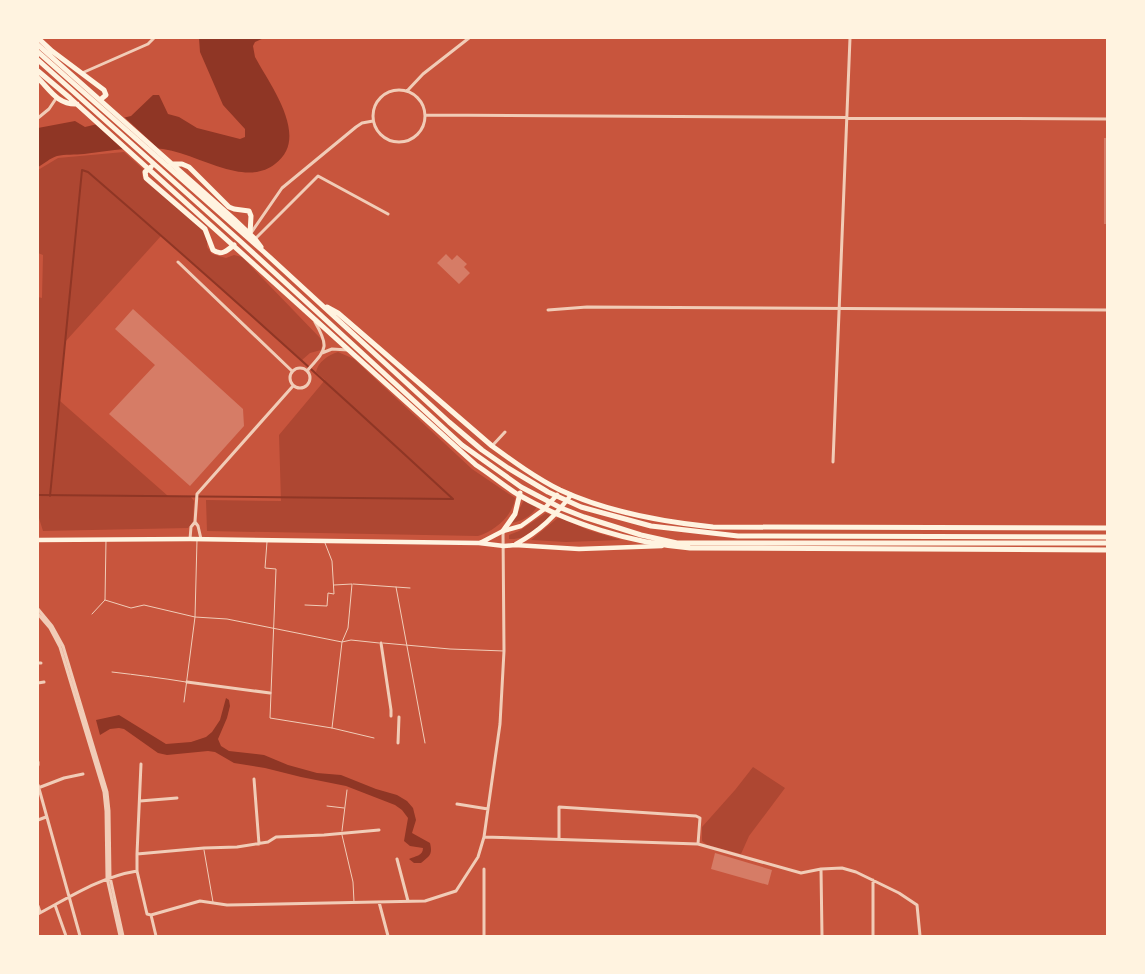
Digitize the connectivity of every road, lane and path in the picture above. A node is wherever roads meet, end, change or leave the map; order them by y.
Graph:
1 (38, 38) edge
2 (154, 38) edge
3 (469, 38) edge
4 (850, 38) edge
5 (38, 44) edge
6 (38, 52) edge
7 (38, 60) edge
8 (38, 70) edge
9 (82, 74) junction
10 (38, 78) edge
11 (79, 88) junction
12 (406, 91) junction
13 (57, 98) junction
14 (425, 115) junction
15 (847, 117) junction
16 (38, 118) edge
17 (1108, 119) edge
18 (373, 121) junction
19 (388, 214) dead end
20 (251, 239) junction
21 (234, 245) junction
22 (178, 262) dead end
23 (320, 304) junction
24 (839, 308) junction
25 (548, 310) dead end
26 (1108, 310) edge
27 (314, 319) junction
28 (349, 350) junction
29 (322, 354) junction
30 (292, 371) junction
31 (307, 371) junction
32 (293, 386) junction
33 (504, 432) dead end
34 (492, 446) junction
35 (833, 462) dead end
36 (521, 487) junction
37 (561, 490) junction
38 (520, 495) junction
39 (571, 495) junction
40 (557, 496) junction
41 (567, 501) junction
42 (550, 503) junction
43 (546, 508) junction
44 (561, 508) junction
45 (557, 514) junction
46 (195, 522) junction
47 (1108, 528) edge
48 (503, 531) junction
49 (1108, 537) edge
50 (190, 539) junction
51 (200, 539) junction
52 (38, 540) edge
53 (106, 540) junction
54 (324, 540) junction
55 (267, 541) junction
56 (479, 543) junction
57 (677, 543) junction
58 (1108, 544) edge
59 (515, 545) junction
60 (504, 546) junction
61 (666, 546) junction
62 (1108, 550) edge
63 (352, 584) junction
64 (334, 585) junction
65 (396, 587) junction
66 (410, 588) dead end
67 (105, 600) junction
68 (306, 605) dead end
69 (38, 609) edge
70 (38, 614) edge
71 (92, 614) dead end
72 (195, 616) junction
73 (273, 628) junction
74 (342, 642) junction
75 (381, 643) junction
76 (406, 646) junction
77 (504, 651) junction
78 (112, 672) dead end
79 (44, 682) dead end
80 (187, 682) junction
81 (38, 683) edge
82 (270, 693) junction
83 (184, 702) dead end
84 (391, 716) dead end
85 (399, 717) dead end
86 (332, 728) junction
87 (374, 738) dead end
88 (398, 743) dead end
89 (425, 743) dead end
90 (142, 764) dead end
91 (83, 774) dead end
92 (254, 779) dead end
93 (38, 786) edge
94 (347, 790) dead end
95 (177, 798) dead end
96 (140, 801) junction
97 (457, 804) dead end
98 (327, 806) dead end
99 (345, 808) junction
100 (488, 809) junction
101 (46, 817) junction
102 (38, 820) edge
103 (378, 830) dead end
104 (342, 834) junction
105 (484, 837) junction
106 (559, 839) junction
107 (259, 844) junction
108 (698, 844) junction
109 (204, 848) junction
110 (137, 854) junction
111 (397, 859) dead end
112 (821, 869) junction
113 (484, 870) dead end
114 (137, 871) junction
115 (108, 877) junction
116 (873, 880) junction
117 (68, 897) junction
118 (408, 901) junction
119 (354, 902) junction
120 (379, 902) junction
121 (213, 903) junction
122 (55, 905) junction
123 (38, 906) edge
124 (39, 913) edge
125 (151, 915) junction
126 (66, 936) edge
127 (80, 936) edge
128 (122, 936) edge
129 (156, 936) edge
130 (388, 936) edge
131 (484, 936) edge
132 (822, 936) edge
133 (873, 936) edge
134 (920, 936) edge

1 - 9 highway
2 - 9 street
3 - 12 street
4 - 15 street
5 - 11 highway
6 - 11 highway
7 - 11 highway
8 - 21 highway
9 - 13 highway
10 - 13 highway
11 - 20 highway
11 - 36 highway
12 - 14 street
12 - 18 street
13 - 16 street
14 - 15 street
14 - 18 street
15 - 17 street
15 - 24 street
18 - 20 street
19 - 20 street
20 - 21 highway
20 - 23 highway
21 - 27 highway
22 - 30 street
23 - 34 highway
23 - 40 highway
24 - 25 street
24 - 26 street
24 - 35 street
27 - 28 highway
27 - 29 street
28 - 29 street
28 - 38 highway
29 - 31 street
30 - 31 street
30 - 32 street
31 - 32 street
32 - 46 street
33 - 34 street
34 - 37 highway
36 - 38 highway
36 - 42 highway
37 - 39 highway
37 - 40 main road
38 - 43 highway
38 - 48 highway
39 - 41 main road
39 - 47 highway
40 - 41 highway
40 - 42 main road
41 - 44 main road
41 - 49 highway
42 - 43 main road
42 - 44 highway
43 - 45 highway
43 - 48 main road
44 - 45 main road
44 - 57 highway
45 - 59 main road
45 - 61 highway
46 - 50 street
46 - 51 street
48 - 56 main road
48 - 60 street
50 - 51 main road
50 - 53 main road
51 - 55 main road
51 - 72 lane
52 - 53 main road
53 - 67 lane
54 - 55 main road
54 - 56 main road
54 - 64 lane
55 - 73 lane
56 - 60 main road
57 - 58 highway
57 - 61 highway
59 - 60 main road
59 - 61 main road
60 - 77 street
61 - 62 highway
63 - 64 lane
63 - 65 lane
63 - 74 lane
64 - 68 lane
65 - 66 lane
65 - 76 lane
67 - 71 lane
67 - 72 lane
69 - 115 street
70 - 115 street
72 - 73 lane
72 - 80 lane
73 - 74 lane
73 - 82 lane
74 - 75 lane
74 - 86 lane
75 - 76 lane
75 - 84 street
76 - 77 lane
76 - 89 lane
77 - 100 street
78 - 80 lane
79 - 81 street
80 - 82 street
80 - 83 lane
82 - 86 lane
85 - 88 street
86 - 87 lane
90 - 96 street
91 - 93 street
92 - 107 street
93 - 101 street
94 - 99 lane
95 - 96 street
96 - 110 street
97 - 100 street
98 - 99 lane
99 - 104 lane
100 - 105 street
101 - 102 street
101 - 117 street
103 - 104 street
104 - 107 street
104 - 119 lane
105 - 106 street
105 - 118 street
106 - 108 street
106 - 108 street
107 - 109 street
108 - 112 street
109 - 110 street
109 - 121 lane
110 - 114 street
111 - 118 street
112 - 116 street
112 - 132 street
113 - 131 street
114 - 115 street
114 - 125 street
115 - 117 street
115 - 128 street
116 - 133 street
116 - 134 street
117 - 122 street
117 - 127 street
118 - 120 street
119 - 120 street
119 - 121 street
120 - 130 street
121 - 125 street
122 - 124 street
122 - 126 street
123 - 124 street
125 - 129 street

